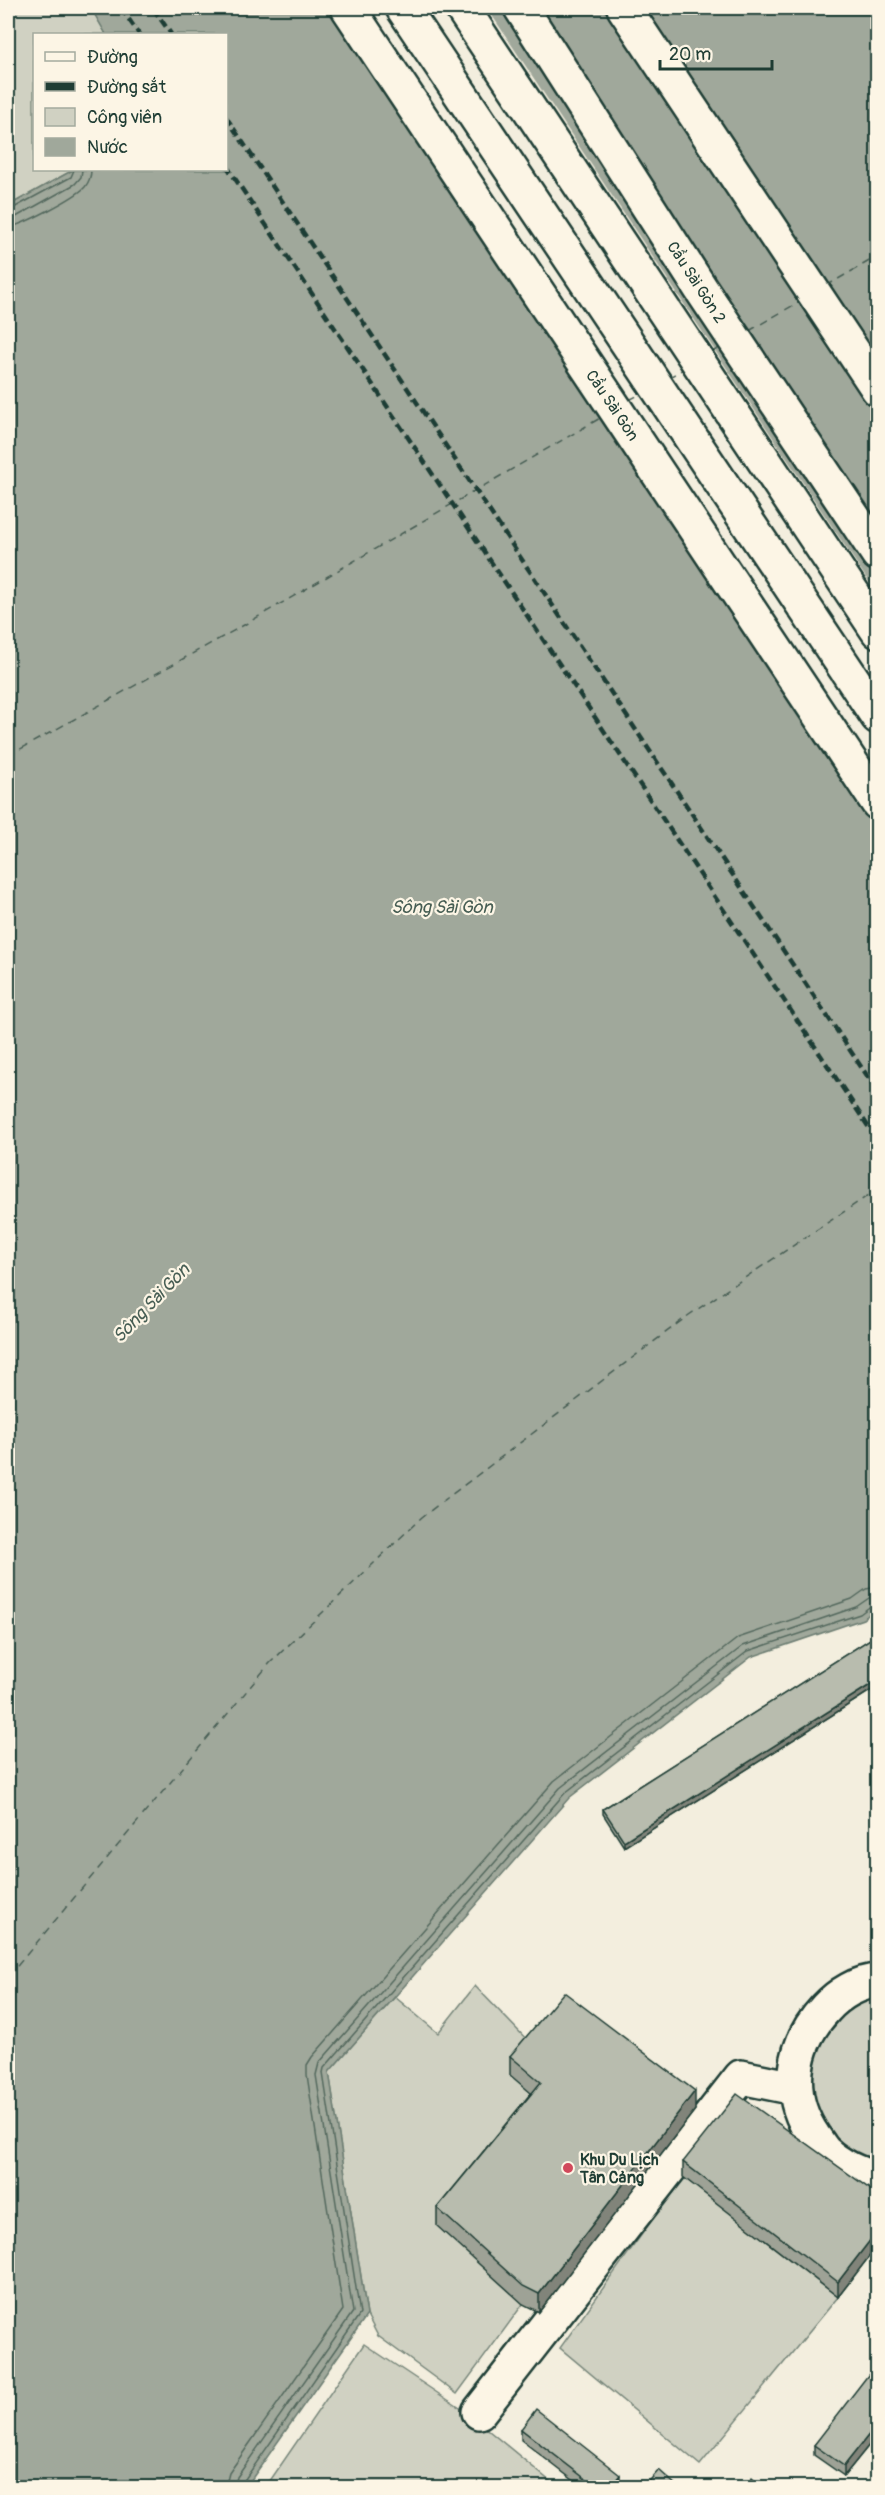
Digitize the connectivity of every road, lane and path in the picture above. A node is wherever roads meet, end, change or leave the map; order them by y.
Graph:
1 (348, 8) edge
2 (403, 8) edge
3 (462, 8) edge
4 (521, 8) edge
5 (624, 8) edge
6 (878, 389) edge
7 (878, 554) edge
8 (878, 631) edge
9 (878, 717) edge
10 (878, 803) edge
11 (878, 1981) edge
12 (795, 2088) junction
13 (878, 2180) edge
14 (479, 2412) dead end

1 - 10 main road, Cầu Sài Gòn
2 - 9 main road
3 - 8 main road
4 - 7 main road, Cầu Sài Gòn 2
5 - 6 main road
11 - 12 main road
12 - 13 main road
12 - 14 main road

